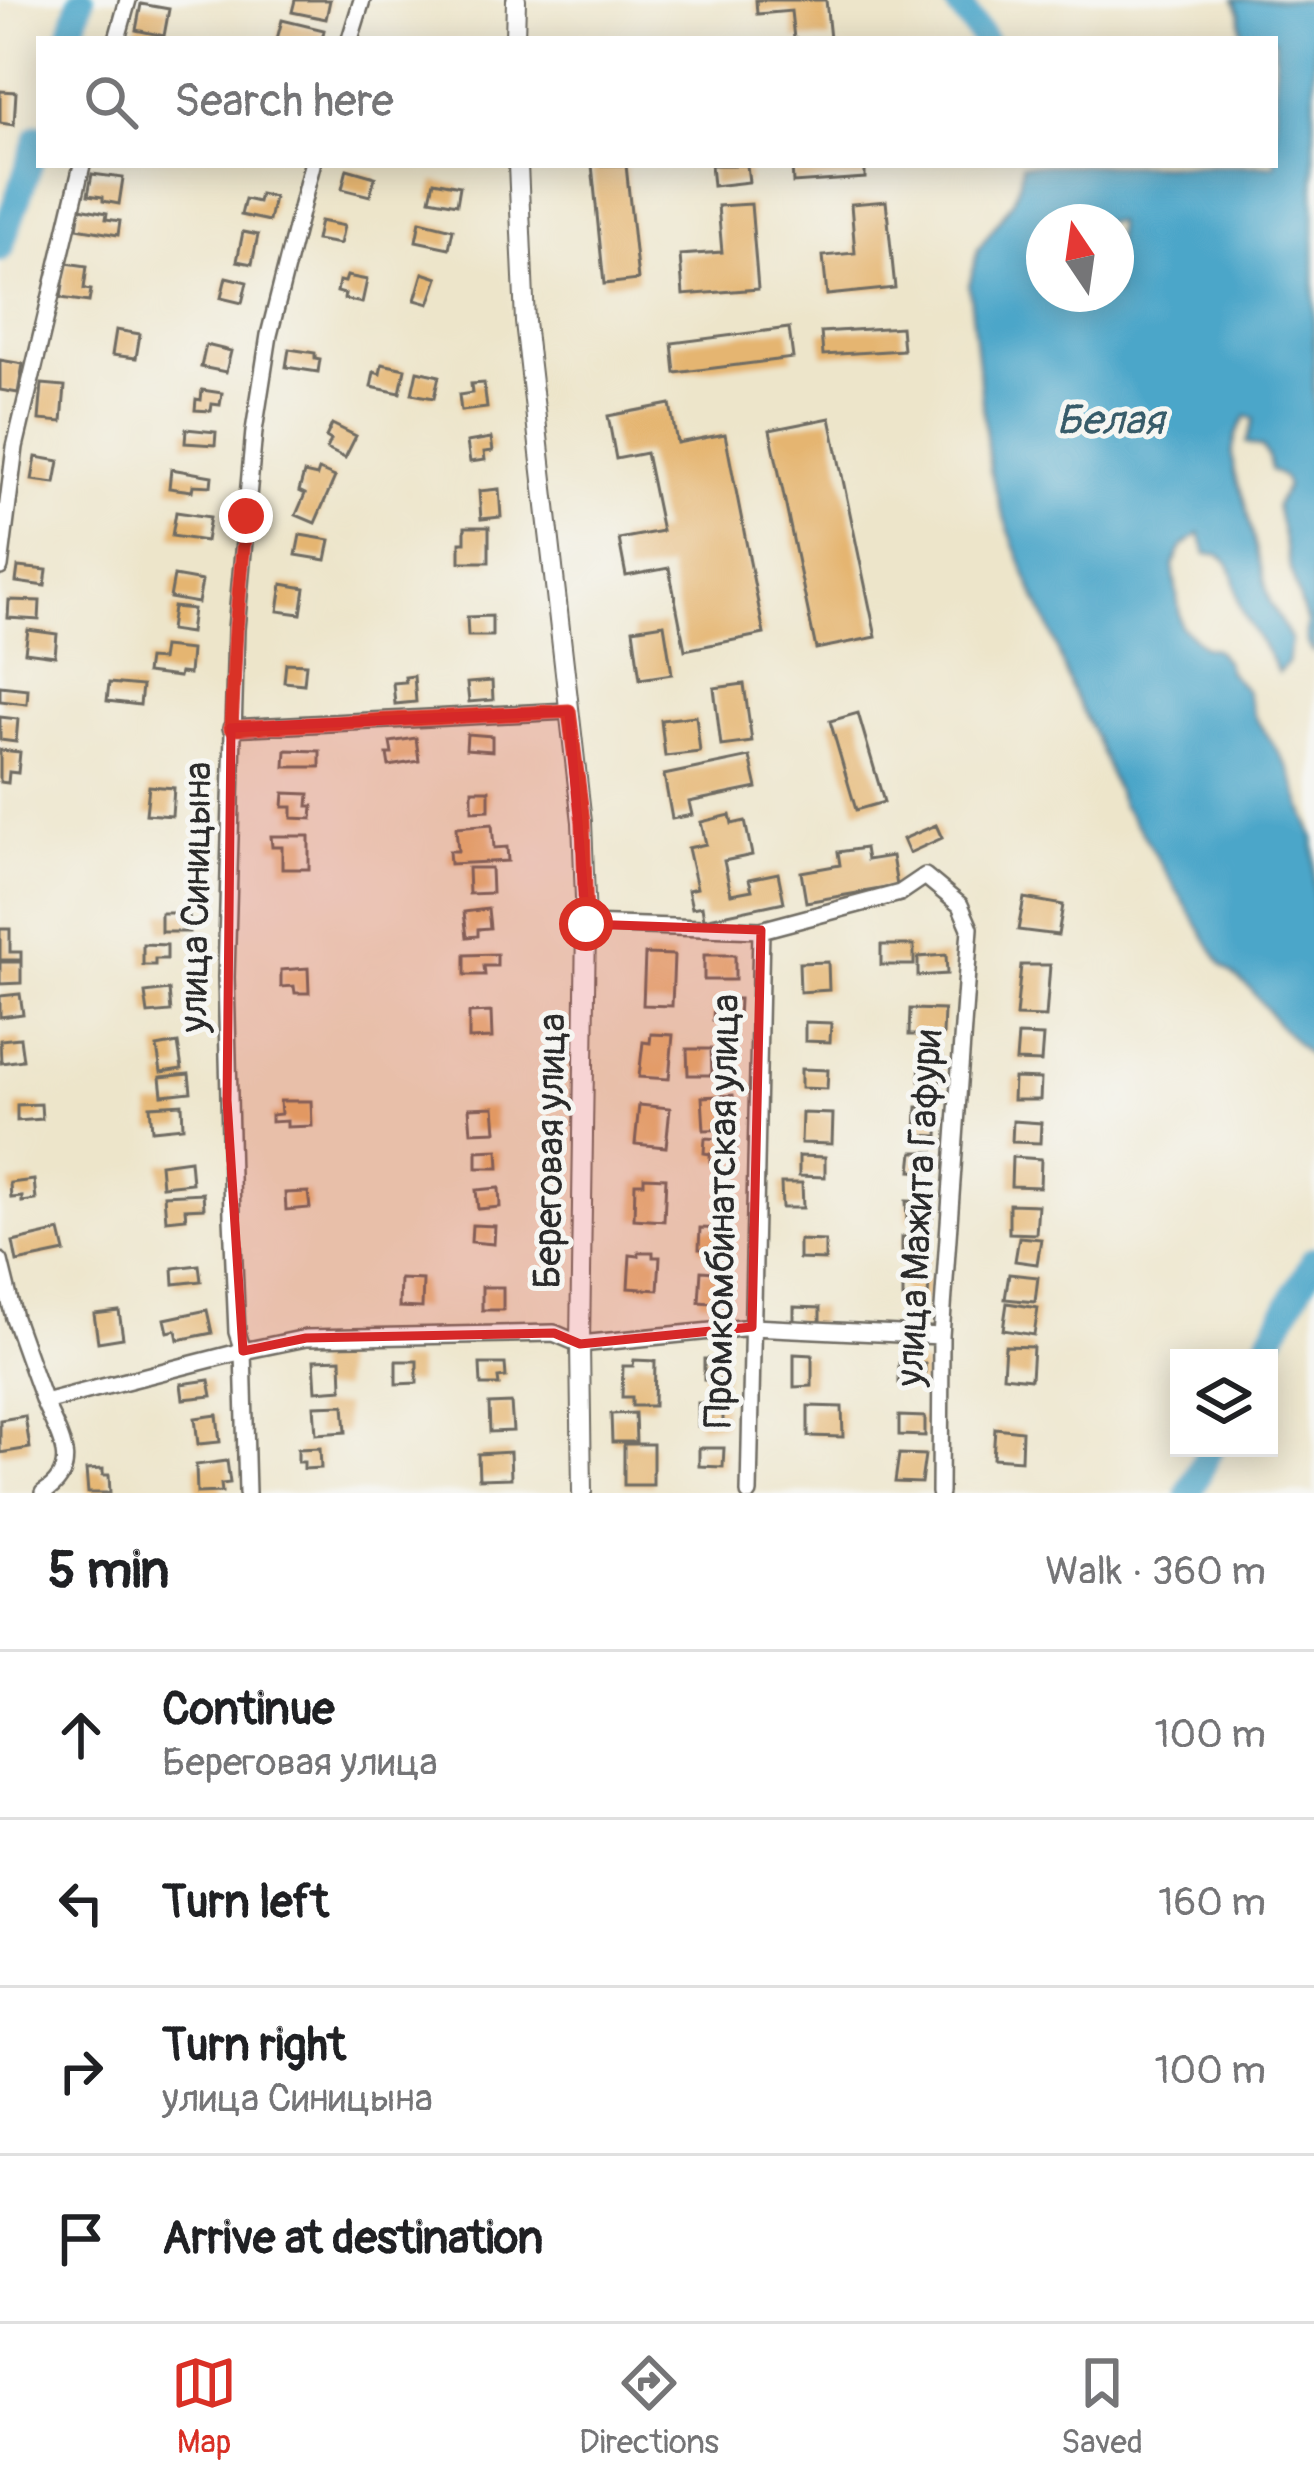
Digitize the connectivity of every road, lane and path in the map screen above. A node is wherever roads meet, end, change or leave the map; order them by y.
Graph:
1 (128, 0) edge
2 (362, 0) edge
3 (516, 0) edge
4 (118, 36) edge
5 (351, 36) edge
6 (515, 36) edge
7 (81, 168) edge
8 (312, 168) edge
9 (518, 168) edge
10 (0, 568) edge
11 (569, 711) junction
12 (231, 728) junction
13 (586, 924) junction
14 (760, 929) junction
15 (0, 1262) edge
16 (752, 1328) junction
17 (941, 1336) junction
18 (580, 1344) junction
19 (243, 1351) junction
20 (44, 1402) junction
21 (43, 1493) edge
22 (247, 1493) edge
23 (582, 1493) edge
24 (749, 1493) edge
25 (940, 1493) edge

1 - 4 street
2 - 5 street
3 - 6 main road
7 - 10 street
8 - 12 street, улица Синицына
9 - 11 main road, Береговая улица
11 - 12 street
11 - 13 main road, Береговая улица
12 - 19 street, улица Синицына
13 - 14 street
13 - 18 main road, Береговая улица
14 - 16 street, Промкомбинатская улица
14 - 17 street, улица Мажита Гафури
15 - 20 street
16 - 17 street
16 - 18 street
16 - 24 street, Промкомбинатская улица
17 - 25 street, улица Мажита Гафури
18 - 19 street
18 - 23 main road, Береговая улица
19 - 20 street
19 - 22 street, улица Синицына
20 - 21 street

